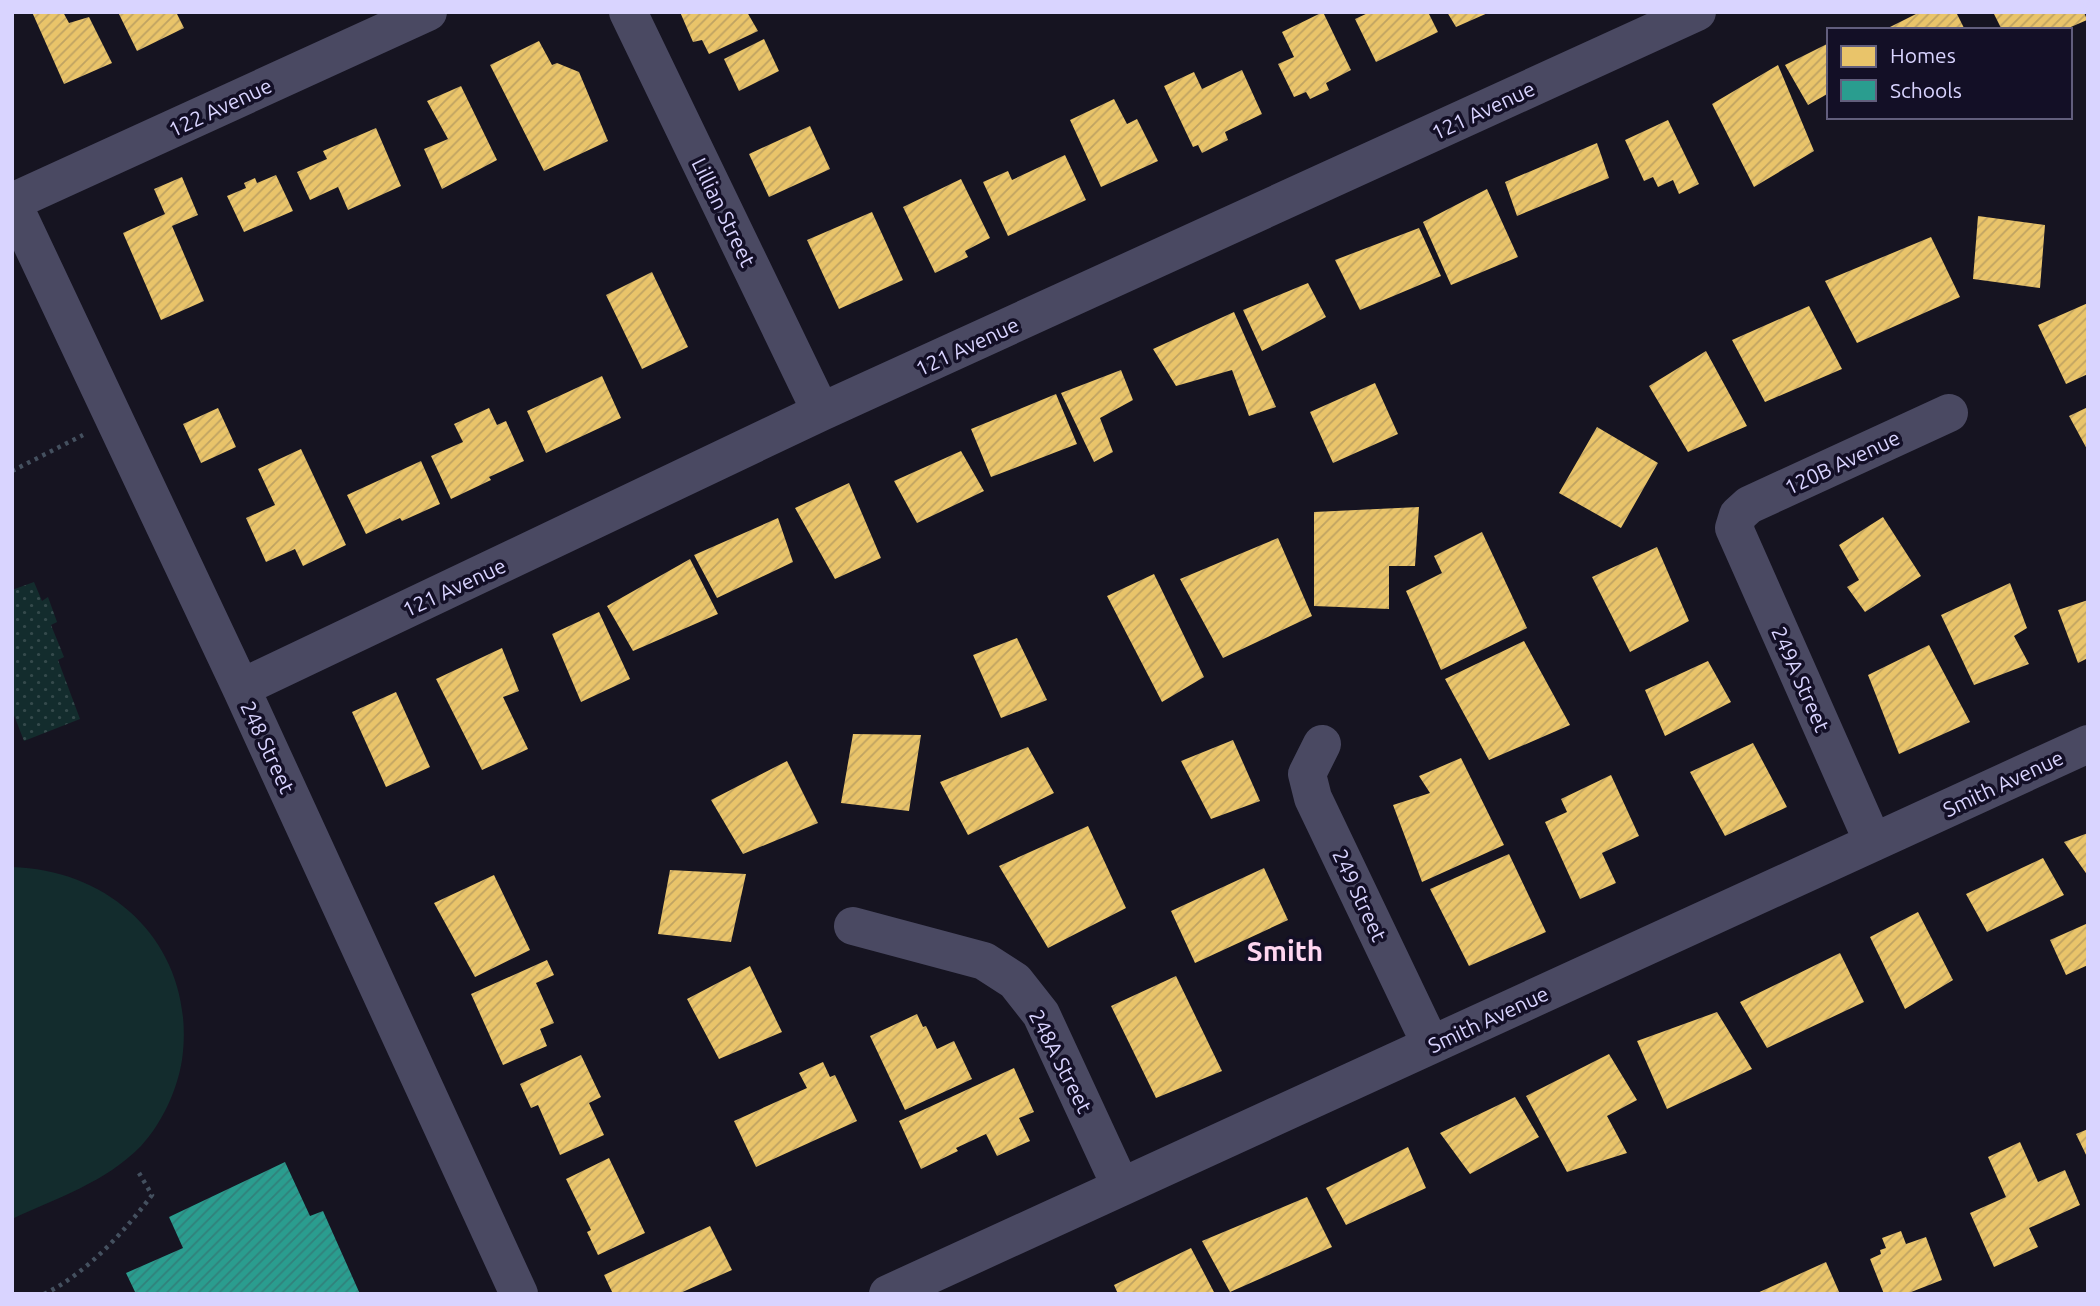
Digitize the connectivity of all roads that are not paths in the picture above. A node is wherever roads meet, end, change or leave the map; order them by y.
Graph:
1 (428, 12) edge
2 (628, 12) edge
3 (1697, 12) edge
4 (12, 202) edge
5 (821, 412) junction
6 (1949, 413) dead end
7 (1738, 515) joint
8 (241, 688) junction
9 (1322, 744) dead end
10 (2088, 744) edge
11 (1873, 842) junction
12 (853, 926) dead end
13 (1431, 1045) junction
14 (1121, 1187) junction
15 (519, 1294) edge
16 (888, 1294) edge

1 - 4 street, 122 Avenue
2 - 5 street, Lillian Street
3 - 5 street, 121 Avenue
4 - 8 street, 248 Street
5 - 8 street, 121 Avenue
6 - 7 street, 120B Avenue
7 - 11 street, 249A Street
8 - 15 street, 248 Street
9 - 13 street, 249 Street
10 - 11 street, Smith Avenue
11 - 13 street, Smith Avenue
12 - 14 street, 248A Street
13 - 14 street, Smith Avenue
14 - 16 street, Smith Avenue

